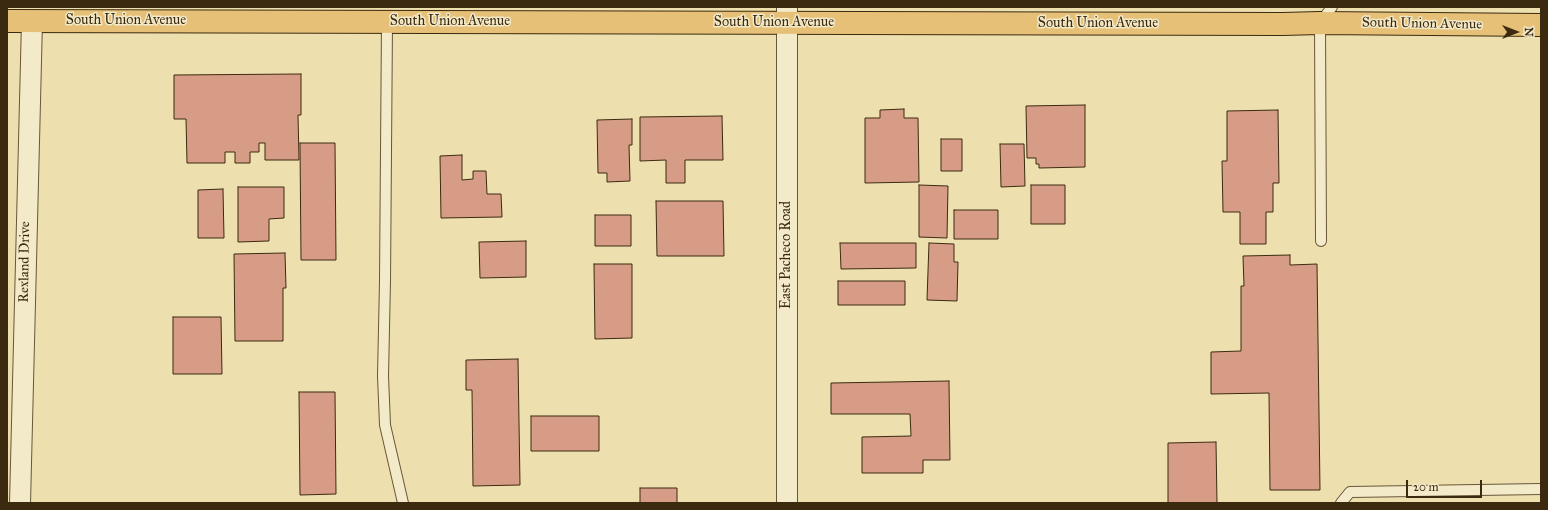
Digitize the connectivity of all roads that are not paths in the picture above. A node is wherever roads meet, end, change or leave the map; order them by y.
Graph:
1 (36, 14) edge
2 (787, 15) edge
3 (1326, 15) edge
4 (7, 21) edge
5 (387, 22) junction
6 (1541, 25) edge
7 (1321, 241) dead end
8 (1541, 489) edge
9 (15, 494) edge
10 (403, 503) edge
11 (787, 503) edge
12 (1341, 503) edge

1 - 4 main road, South Union Avenue
1 - 5 main road, South Union Avenue
1 - 9 street, Rexland Drive
2 - 3 main road, South Union Avenue
2 - 5 main road, South Union Avenue
2 - 11 street, East Pacheco Road
3 - 6 main road, South Union Avenue
3 - 7 lane
5 - 10 lane
8 - 12 lane

